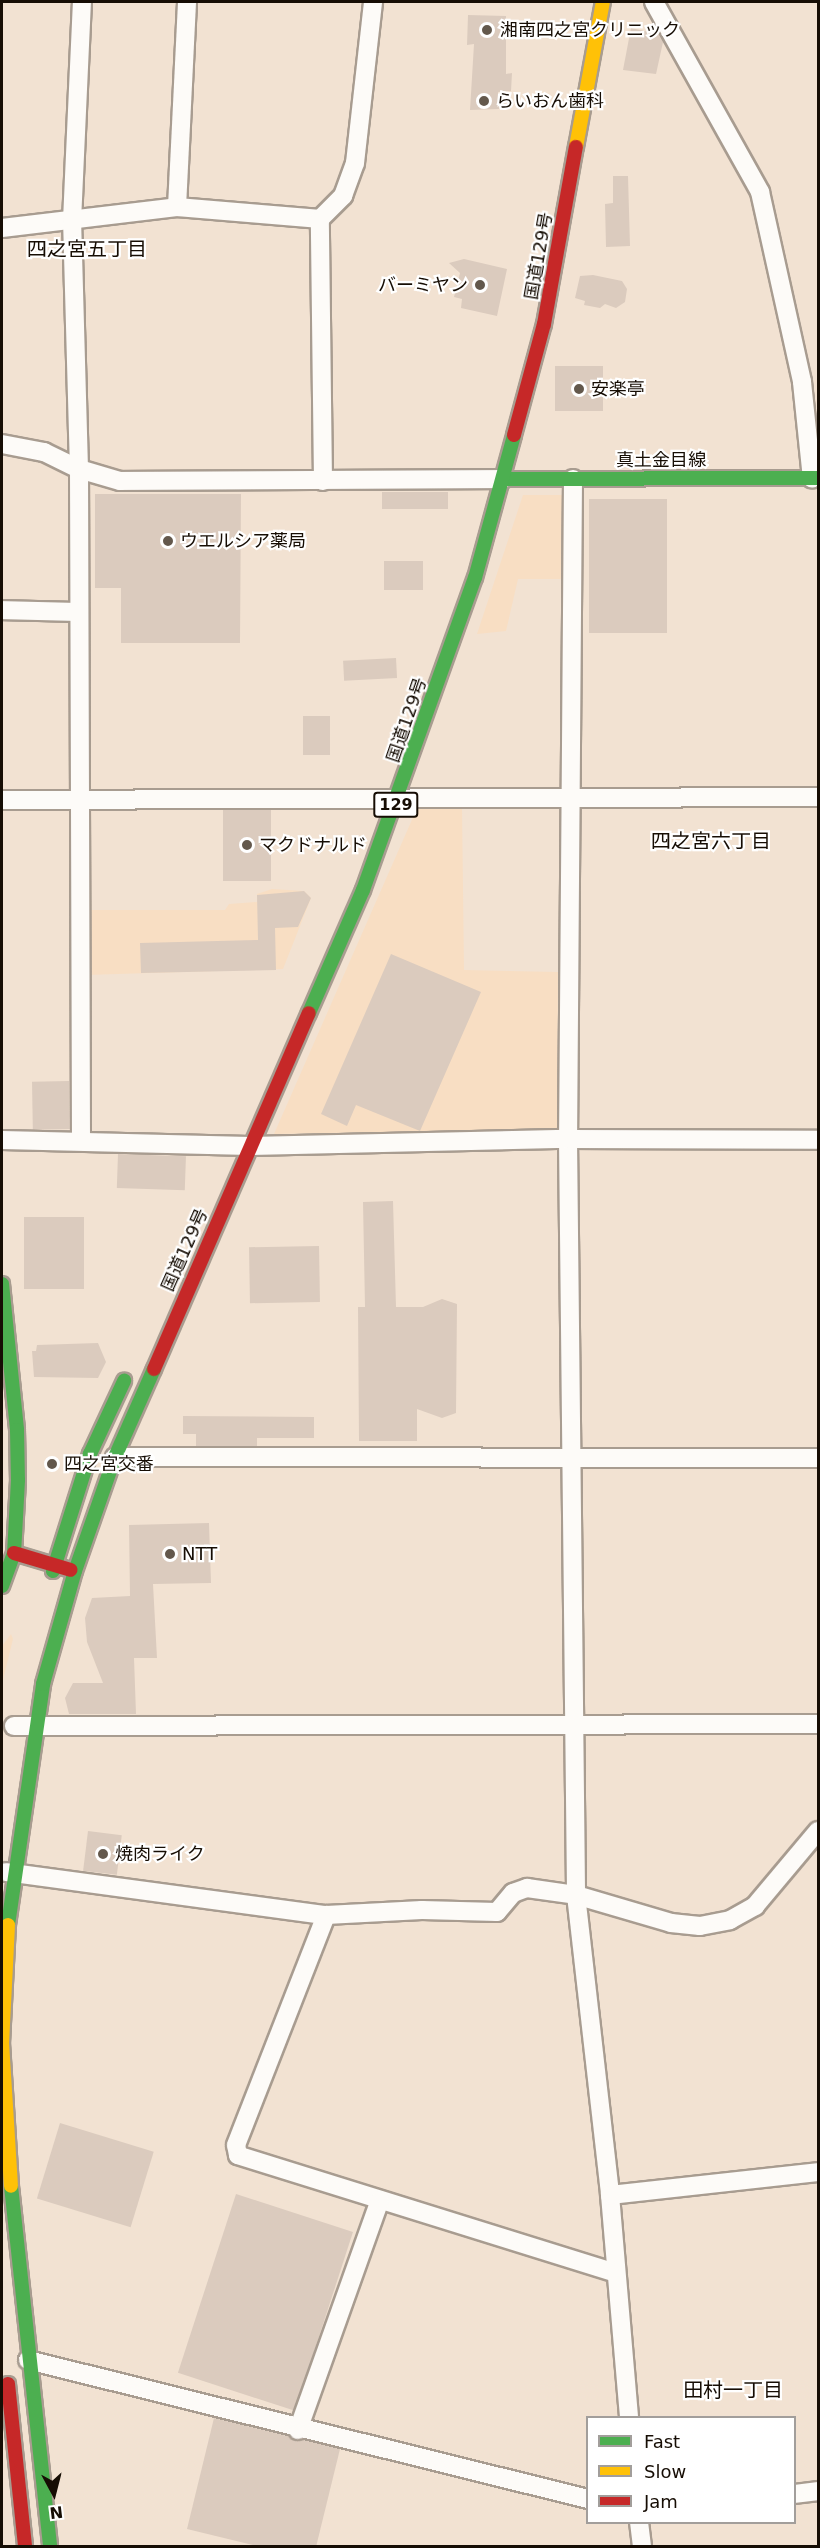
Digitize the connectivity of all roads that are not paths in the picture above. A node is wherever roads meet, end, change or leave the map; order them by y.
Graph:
1 (82, 2) edge
2 (187, 2) edge
3 (373, 2) edge
4 (603, 2) edge
5 (654, 2) edge
6 (177, 207) junction
7 (320, 219) junction
8 (72, 221) junction
9 (2, 228) edge
10 (2, 444) edge
11 (79, 469) junction
12 (483, 472) junction
13 (573, 478) junction
14 (815, 478) edge
15 (503, 480) junction
16 (323, 481) junction
17 (475, 499) dead end
18 (2, 610) edge
19 (79, 612) junction
20 (379, 793) junction
21 (569, 796) junction
22 (399, 797) junction
23 (819, 797) edge
24 (79, 799) junction
25 (2, 800) edge
26 (369, 819) dead end
27 (568, 1139) junction
28 (2, 1140) edge
29 (819, 1140) edge
30 (81, 1142) junction
31 (250, 1146) junction
32 (2, 1284) edge
33 (130, 1368) dead end
34 (115, 1457) junction
35 (819, 1458) edge
36 (572, 1459) junction
37 (14, 1553) junction
38 (55, 1565) junction
39 (75, 1571) junction
40 (50, 1584) dead end
41 (2, 1586) edge
42 (819, 1724) edge
43 (15, 1725) dead end
44 (36, 1725) junction
45 (573, 1725) junction
46 (819, 1831) edge
47 (7, 1872) edge
48 (576, 1895) junction
49 (326, 1915) junction
50 (819, 2172) edge
51 (610, 2195) junction
52 (380, 2200) junction
53 (616, 2273) junction
54 (28, 2360) junction
55 (5, 2380) edge
56 (629, 2416) edge
57 (7, 2426) edge
58 (298, 2430) junction
59 (819, 2491) edge
60 (796, 2494) edge
61 (586, 2499) edge
62 (639, 2524) edge
63 (25, 2547) edge
64 (50, 2547) edge
65 (642, 2547) edge

1 - 8 street
2 - 6 street
3 - 7 street
4 - 15 main road, 国道129号 / 129
5 - 14 street
6 - 7 street
6 - 8 street
7 - 16 street
8 - 9 street
8 - 11 street
10 - 11 street
11 - 16 street
11 - 19 street
12 - 15 street
12 - 16 street
12 - 17 main road
13 - 14 main road, 真土金目線
13 - 15 main road, 真土金目線
13 - 21 street
15 - 22 main road, 国道129号 / 129
18 - 19 street
19 - 24 street
20 - 22 street
20 - 24 street
20 - 26 main road, 129
21 - 22 street
21 - 23 street
21 - 27 street
22 - 31 main road, 国道129号 / 129
24 - 25 street
24 - 30 street
27 - 29 street
27 - 31 street
27 - 36 street
28 - 30 street
30 - 31 street
31 - 34 main road, 国道129号 / 129
32 - 37 main road
33 - 38 main road
34 - 36 street
34 - 39 main road, 国道129号 / 129
35 - 36 street
36 - 45 street
37 - 38 main road
37 - 41 main road
38 - 39 main road
38 - 40 main road
39 - 44 main road, 国道129号 / 129
42 - 45 street
43 - 44 street
44 - 45 street
44 - 47 main road, 国道129号 / 129
45 - 48 street
46 - 48 street
47 - 49 street
47 - 54 main road, 国道129号 / 129
48 - 49 street
48 - 51 street
49 - 52 street
50 - 51 street
51 - 53 street
52 - 53 street
52 - 58 street
53 - 56 street
54 - 58 street
54 - 64 main road, 国道129号 / 129
55 - 57 main road
57 - 63 main road
58 - 61 street
59 - 60 street
62 - 65 street

